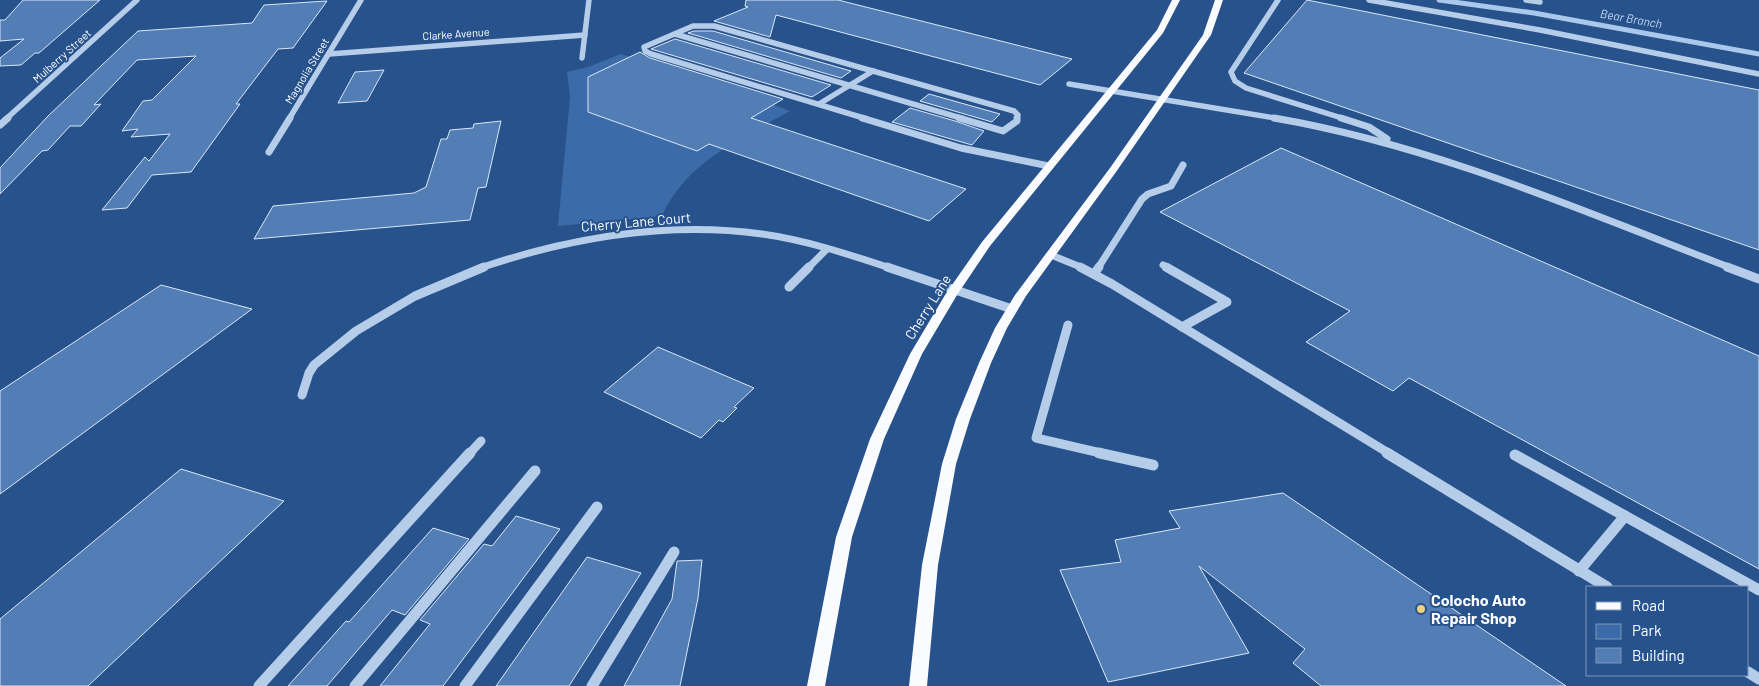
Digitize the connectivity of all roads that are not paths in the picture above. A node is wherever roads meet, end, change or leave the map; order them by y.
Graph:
1 (136, 0) edge
2 (361, 0) edge
3 (589, 0) edge
4 (1176, 0) edge
5 (1220, 0) edge
6 (1278, 0) edge
7 (1369, 0) edge
8 (1526, 0) edge
9 (1539, 0) edge
10 (675, 34) junction
11 (585, 35) junction
12 (329, 54) junction
13 (582, 58) dead end
14 (873, 71) junction
15 (1759, 74) edge
16 (1069, 84) dead end
17 (850, 86) junction
18 (1110, 92) junction
19 (1161, 100) junction
20 (819, 104) junction
21 (0, 125) edge
22 (1393, 144) junction
23 (269, 152) dead end
24 (1183, 165) dead end
25 (1049, 166) junction
26 (827, 249) junction
27 (1051, 256) junction
28 (1163, 265) dead end
29 (1094, 274) junction
30 (1759, 280) edge
31 (789, 288) dead end
32 (955, 291) junction
33 (1012, 309) junction
34 (1068, 325) dead end
35 (1182, 327) junction
36 (302, 395) dead end
37 (481, 441) dead end
38 (1515, 454) dead end
39 (1153, 465) dead end
40 (535, 471) dead end
41 (596, 506) dead end
42 (1625, 516) junction
43 (674, 552) dead end
44 (1579, 571) junction
45 (1605, 586) edge
46 (1759, 590) edge
47 (259, 686) edge
48 (356, 686) edge
49 (465, 686) edge
50 (592, 686) edge
51 (816, 686) edge
52 (918, 686) edge

1 - 21 street, Mulberry Street
2 - 12 street, Magnolia Street
3 - 11 street
4 - 18 main road, Cherry Lane
5 - 19 main road
6 - 22 street
7 - 15 street
8 - 9 street
10 - 14 street
10 - 17 street
10 - 20 street
11 - 12 street, Clarke Avenue
11 - 13 street
12 - 23 street, Magnolia Street
14 - 17 street
14 - 17 street
16 - 18 street
17 - 20 street
18 - 19 street
18 - 25 main road, Cherry Lane
19 - 22 street
19 - 27 main road
20 - 25 street
22 - 30 street
24 - 29 street
25 - 32 main road, Cherry Lane
26 - 31 street
26 - 32 street, Cherry Lane Court
26 - 36 street, Cherry Lane Court
27 - 29 street
27 - 33 main road
28 - 35 street
29 - 35 street
32 - 33 street, Cherry Lane Court
32 - 51 main road, Cherry Lane
33 - 52 main road
34 - 39 street
35 - 44 street
37 - 47 street
38 - 42 street
40 - 48 street
41 - 49 street
42 - 44 street
42 - 46 street
43 - 50 street
44 - 45 street

